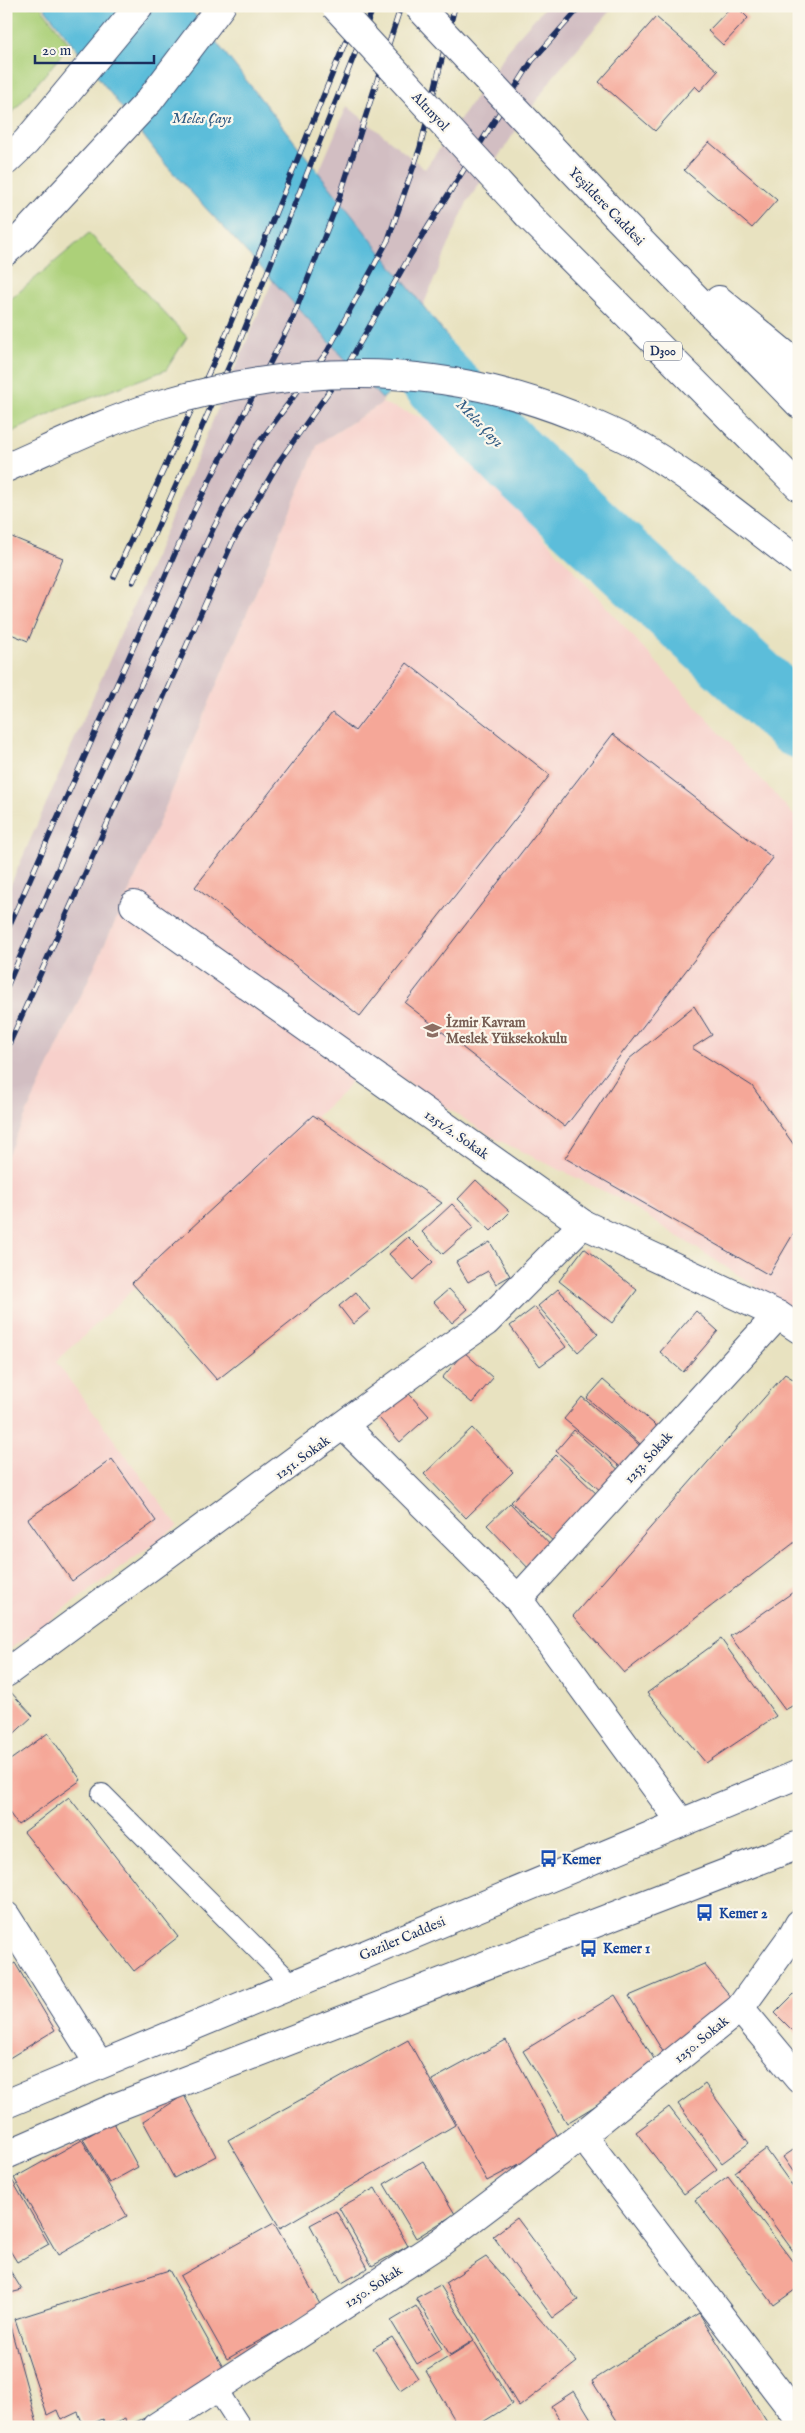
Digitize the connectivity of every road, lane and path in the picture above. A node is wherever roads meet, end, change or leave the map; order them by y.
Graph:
1 (139, 6) edge
2 (335, 6) edge
3 (418, 6) edge
4 (216, 13) edge
5 (6, 161) edge
6 (617, 217) junction
7 (6, 251) edge
8 (799, 366) edge
9 (799, 404) edge
10 (6, 468) edge
11 (799, 487) edge
12 (799, 562) edge
13 (134, 906) dead end
14 (583, 1224) junction
15 (788, 1322) edge
16 (344, 1426) junction
17 (518, 1599) junction
18 (6, 1673) edge
19 (799, 1774) edge
20 (102, 1794) dead end
21 (681, 1822) junction
22 (799, 1845) edge
23 (6, 1916) edge
24 (799, 1924) edge
25 (292, 1984) junction
26 (740, 2008) junction
27 (99, 2064) junction
28 (799, 2079) edge
29 (6, 2104) edge
30 (582, 2135) junction
31 (6, 2155) edge
32 (216, 2388) junction
33 (799, 2419) edge
34 (156, 2427) edge
35 (241, 2427) edge

1 - 5 main road
2 - 11 main road, Altınyol / D300, bridge
3 - 6 main road, Yeşildere Caddesi, bridge
4 - 7 main road
6 - 8 main road
6 - 9 main road, Yeşildere Caddesi
10 - 12 main road, bridge
13 - 14 main road, 1251/2. Sokak
14 - 15 main road, 1251/2. Sokak
14 - 16 main road, 1251. Sokak
15 - 17 main road, 1253. Sokak
16 - 17 main road
16 - 18 main road, 1251. Sokak
17 - 21 main road
19 - 21 main road, Gaziler Caddesi
20 - 25 lane
21 - 25 main road, Gaziler Caddesi
22 - 31 main road
23 - 27 main road
24 - 26 main road, 1250. Sokak
25 - 27 main road, Gaziler Caddesi
26 - 28 main road
26 - 30 main road, 1250. Sokak
27 - 29 main road, Gaziler Caddesi
30 - 32 main road, 1250. Sokak
30 - 33 main road
32 - 34 main road, 1250. Sokak
32 - 35 lane

